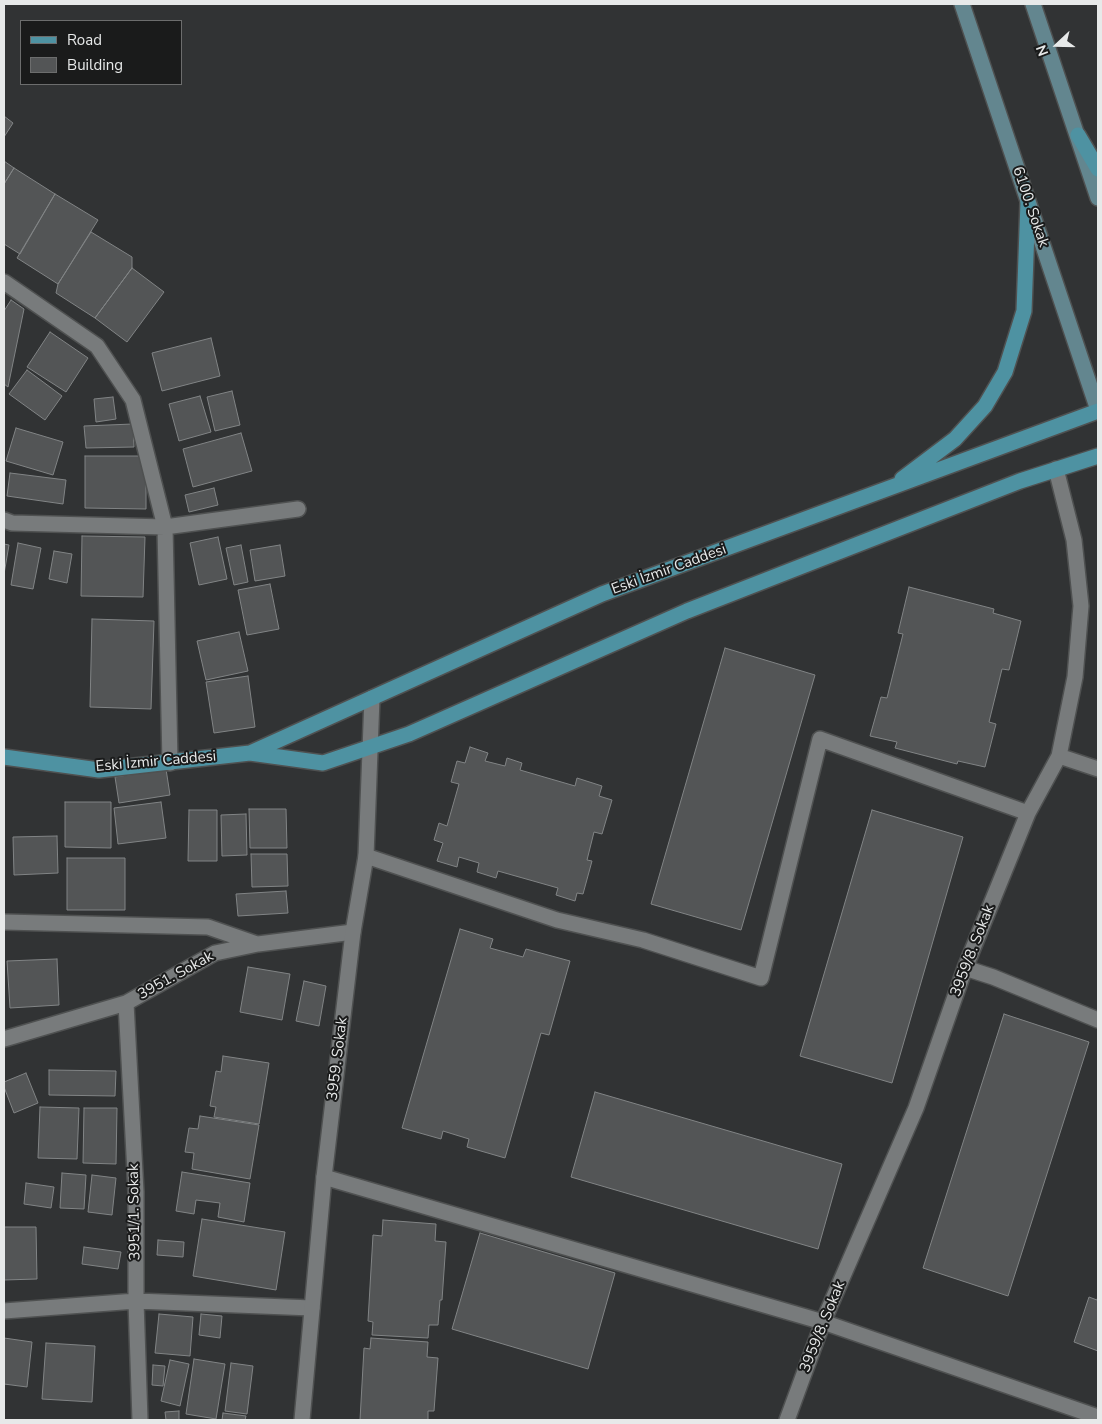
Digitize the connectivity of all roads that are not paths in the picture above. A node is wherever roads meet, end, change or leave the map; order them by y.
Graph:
1 (962, 4) edge
2 (1033, 4) edge
3 (1078, 135) junction
4 (1098, 169) edge
5 (1098, 198) edge
6 (1028, 202) junction
7 (4, 282) edge
8 (1098, 410) edge
9 (1098, 456) edge
10 (1056, 470) junction
11 (887, 490) junction
12 (298, 509) dead end
13 (4, 520) edge
14 (165, 527) junction
15 (372, 698) junction
16 (370, 748) junction
17 (250, 753) junction
18 (1059, 756) junction
19 (4, 757) edge
20 (170, 763) junction
21 (1098, 769) edge
22 (1028, 814) junction
23 (366, 856) junction
24 (4, 922) edge
25 (353, 932) junction
26 (258, 944) junction
27 (966, 968) junction
28 (126, 1003) junction
29 (1098, 1020) edge
30 (4, 1039) edge
31 (324, 1177) junction
32 (136, 1301) junction
33 (312, 1308) junction
34 (4, 1311) edge
35 (823, 1322) junction
36 (1098, 1417) edge
37 (140, 1420) edge
38 (302, 1420) edge
39 (787, 1420) edge

1 - 6 main road, 6100. Sokak
2 - 3 main road
3 - 4 main road
3 - 5 main road
6 - 8 main road, 6100. Sokak
6 - 11 main road
7 - 14 street
8 - 11 main road, Eski İzmir Caddesi
9 - 10 main road, Eski İzmir Caddesi
10 - 16 main road, Eski İzmir Caddesi
10 - 18 street, 3959/8. Sokak
11 - 15 main road, Eski İzmir Caddesi
12 - 14 street
13 - 14 street
14 - 20 street
15 - 16 street, 3959. Sokak
15 - 17 main road, Eski İzmir Caddesi
16 - 17 main road, Eski İzmir Caddesi
16 - 23 street, 3959. Sokak
17 - 20 main road, Eski İzmir Caddesi
18 - 21 street
18 - 22 street, 3959/8. Sokak
19 - 20 main road, Eski İzmir Caddesi
22 - 23 street
22 - 27 street, 3959/8. Sokak
23 - 25 street, 3959. Sokak
24 - 26 street
25 - 26 street, 3951. Sokak
25 - 31 street, 3959. Sokak
26 - 28 street, 3951. Sokak
27 - 29 street
27 - 35 street, 3959/8. Sokak
28 - 30 street, 3951. Sokak
28 - 32 street, 3951/1. Sokak
31 - 33 street, 3959. Sokak
31 - 35 street
32 - 33 street
32 - 34 street
32 - 37 street, 3951/1. Sokak
33 - 38 street, 3959. Sokak
35 - 36 street
35 - 39 street, 3959/8. Sokak

